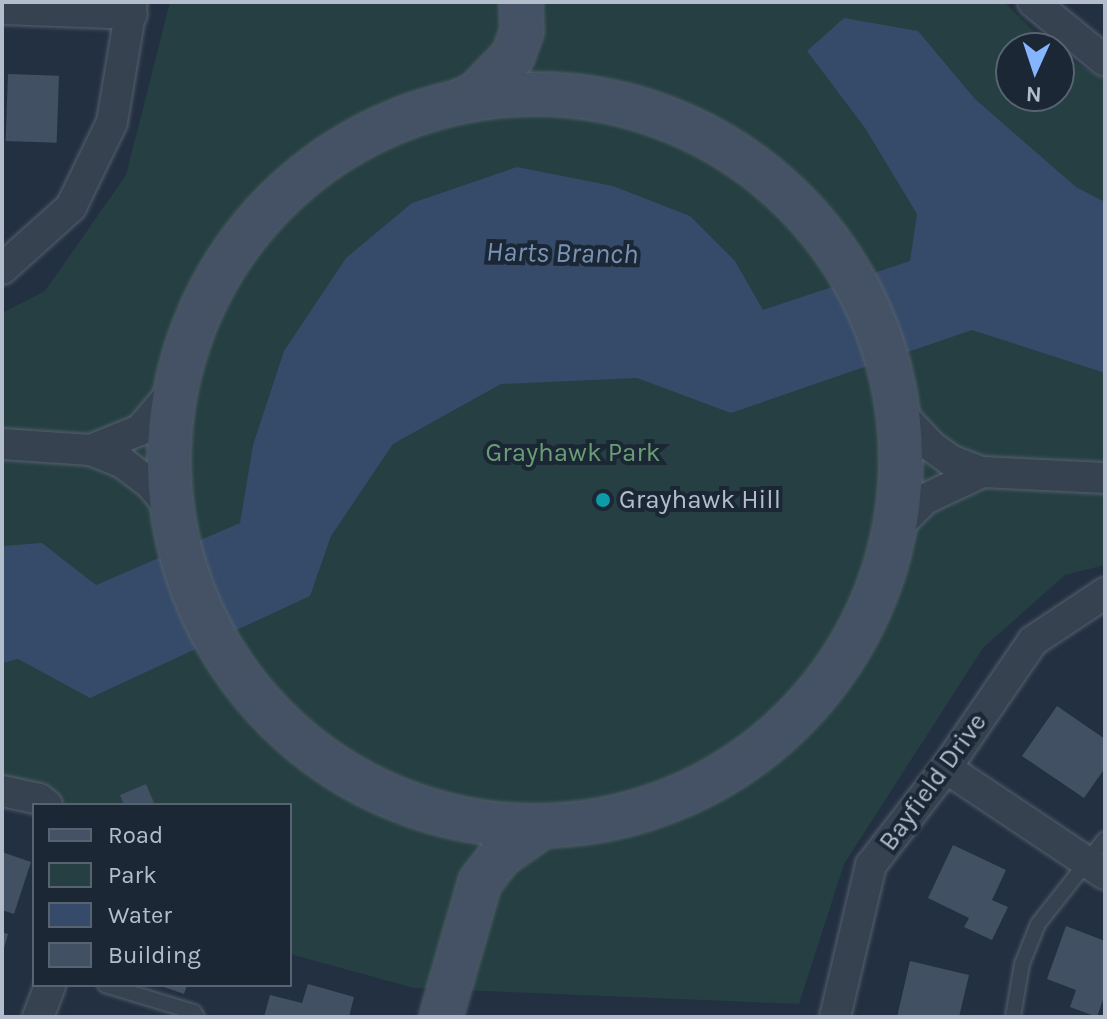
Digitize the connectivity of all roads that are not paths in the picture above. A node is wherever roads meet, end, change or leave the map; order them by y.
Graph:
1 (1033, 2) edge
2 (132, 8) edge
3 (2, 9) edge
4 (522, 10) edge
5 (1105, 61) edge
6 (591, 98) junction
7 (452, 104) junction
8 (2, 269) edge
9 (174, 390) junction
10 (900, 408) junction
11 (2, 444) edge
12 (91, 450) junction
13 (982, 472) junction
14 (1105, 478) edge
15 (173, 520) junction
16 (898, 526) junction
17 (1105, 593) edge
18 (946, 768) junction
19 (2, 791) edge
20 (44, 803) edge
21 (428, 810) junction
22 (543, 826) junction
23 (1099, 859) edge
24 (470, 912) junction
25 (49, 987) edge
26 (112, 987) edge
27 (38, 1017) edge
28 (197, 1017) edge
29 (441, 1017) edge
30 (835, 1017) edge
31 (1013, 1017) edge

1 - 5 street
2 - 3 street
2 - 8 street
4 - 6 street
4 - 7 street
6 - 7 street
6 - 10 street
7 - 9 street
9 - 12 street
9 - 15 street
10 - 13 street
10 - 16 street
11 - 12 street
12 - 15 street
13 - 14 street
13 - 16 street
15 - 21 street
16 - 22 street
17 - 18 street, Bayfield Drive
18 - 23 street
18 - 30 street, Bayfield Drive
19 - 20 street
21 - 22 street
21 - 24 street
22 - 24 street
23 - 31 lane
24 - 29 street
25 - 27 street
26 - 28 lane

